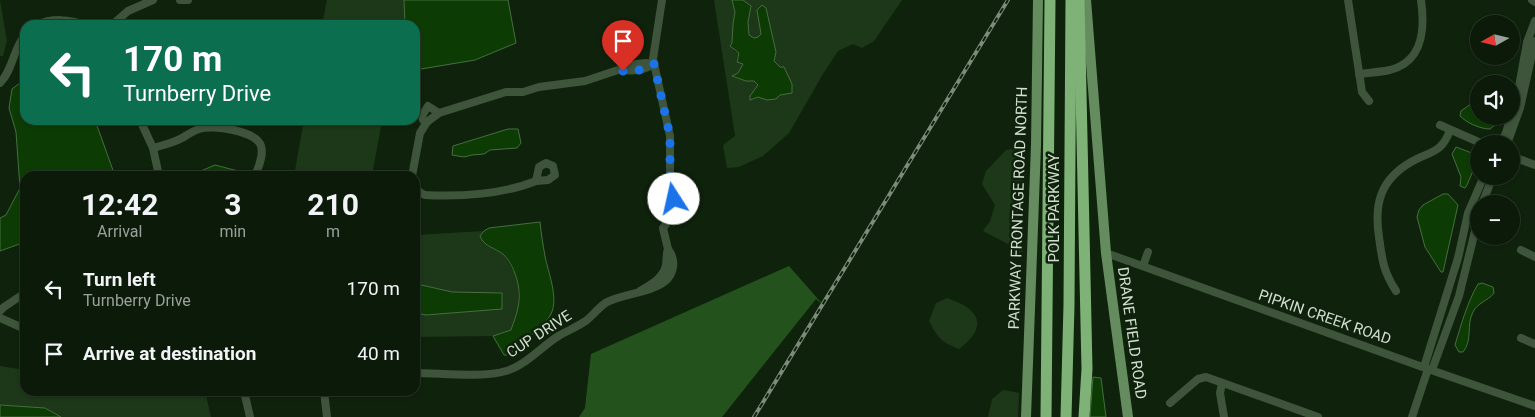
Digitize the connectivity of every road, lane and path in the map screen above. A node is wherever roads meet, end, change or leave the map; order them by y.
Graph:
1 (153, 0) edge
2 (180, 0) edge
3 (188, 0) edge
4 (662, 0) edge
5 (1038, 0) edge
6 (1050, 0) edge
7 (1071, 0) edge
8 (1080, 0) edge
9 (1086, 0) edge
10 (1348, 0) edge
11 (1421, 0) edge
12 (51, 20) edge
13 (64, 20) edge
14 (117, 20) edge
15 (1535, 21) edge
16 (20, 41) edge
17 (1535, 41) edge
18 (654, 64) junction
19 (1359, 74) junction
20 (1520, 81) edge
21 (0, 83) edge
22 (1369, 101) dead end
23 (142, 125) edge
24 (1440, 125) dead end
25 (1450, 130) junction
26 (1510, 135) edge
27 (1470, 138) edge
28 (153, 148) junction
29 (1520, 159) edge
30 (1535, 165) edge
31 (158, 171) edge
32 (256, 171) edge
33 (413, 171) edge
34 (536, 181) dead end
35 (1480, 185) edge
36 (420, 191) edge
37 (1472, 245) edge
38 (1521, 250) dead end
39 (1148, 252) dead end
40 (1106, 253) junction
41 (1535, 257) edge
42 (1143, 266) junction
43 (1396, 291) dead end
44 (20, 296) edge
45 (0, 311) edge
46 (0, 318) edge
47 (20, 327) edge
48 (1521, 338) dead end
49 (1535, 344) edge
50 (1428, 369) junction
51 (420, 373) edge
52 (1222, 383) junction
53 (245, 396) edge
54 (325, 396) edge
55 (1170, 403) dead end
56 (1535, 406) edge
57 (250, 417) edge
58 (327, 417) edge
59 (1026, 417) edge
60 (1046, 417) edge
61 (1066, 417) edge
62 (1084, 417) edge
63 (1128, 417) edge
64 (1224, 417) edge
65 (1318, 417) edge
66 (1412, 417) edge

1 - 14 street
2 - 3 street
4 - 18 street
5 - 59 main road, PARKWAY FRONTAGE ROAD NORTH
6 - 60 highway, POLK PARKWAY
7 - 61 highway, POLK PARKWAY
8 - 62 highway
9 - 40 main road, DRANE FIELD ROAD
10 - 19 street
11 - 19 street
12 - 13 street
15 - 20 street
16 - 21 street
17 - 26 street
18 - 33 street
18 - 51 street, CUP DRIVE
19 - 22 street
23 - 28 street
24 - 25 street
25 - 27 street
25 - 43 street
28 - 31 street
28 - 32 street
29 - 30 street
34 - 36 street
35 - 50 street
37 - 50 street
38 - 41 street
39 - 42 street
40 - 42 street, PIPKIN CREEK ROAD
40 - 63 main road, DRANE FIELD ROAD
42 - 50 street, PIPKIN CREEK ROAD
44 - 45 street
46 - 47 street
48 - 49 street
50 - 56 street, PIPKIN CREEK ROAD
50 - 66 street
52 - 55 street
52 - 64 street
52 - 65 street
53 - 57 street
54 - 58 street

